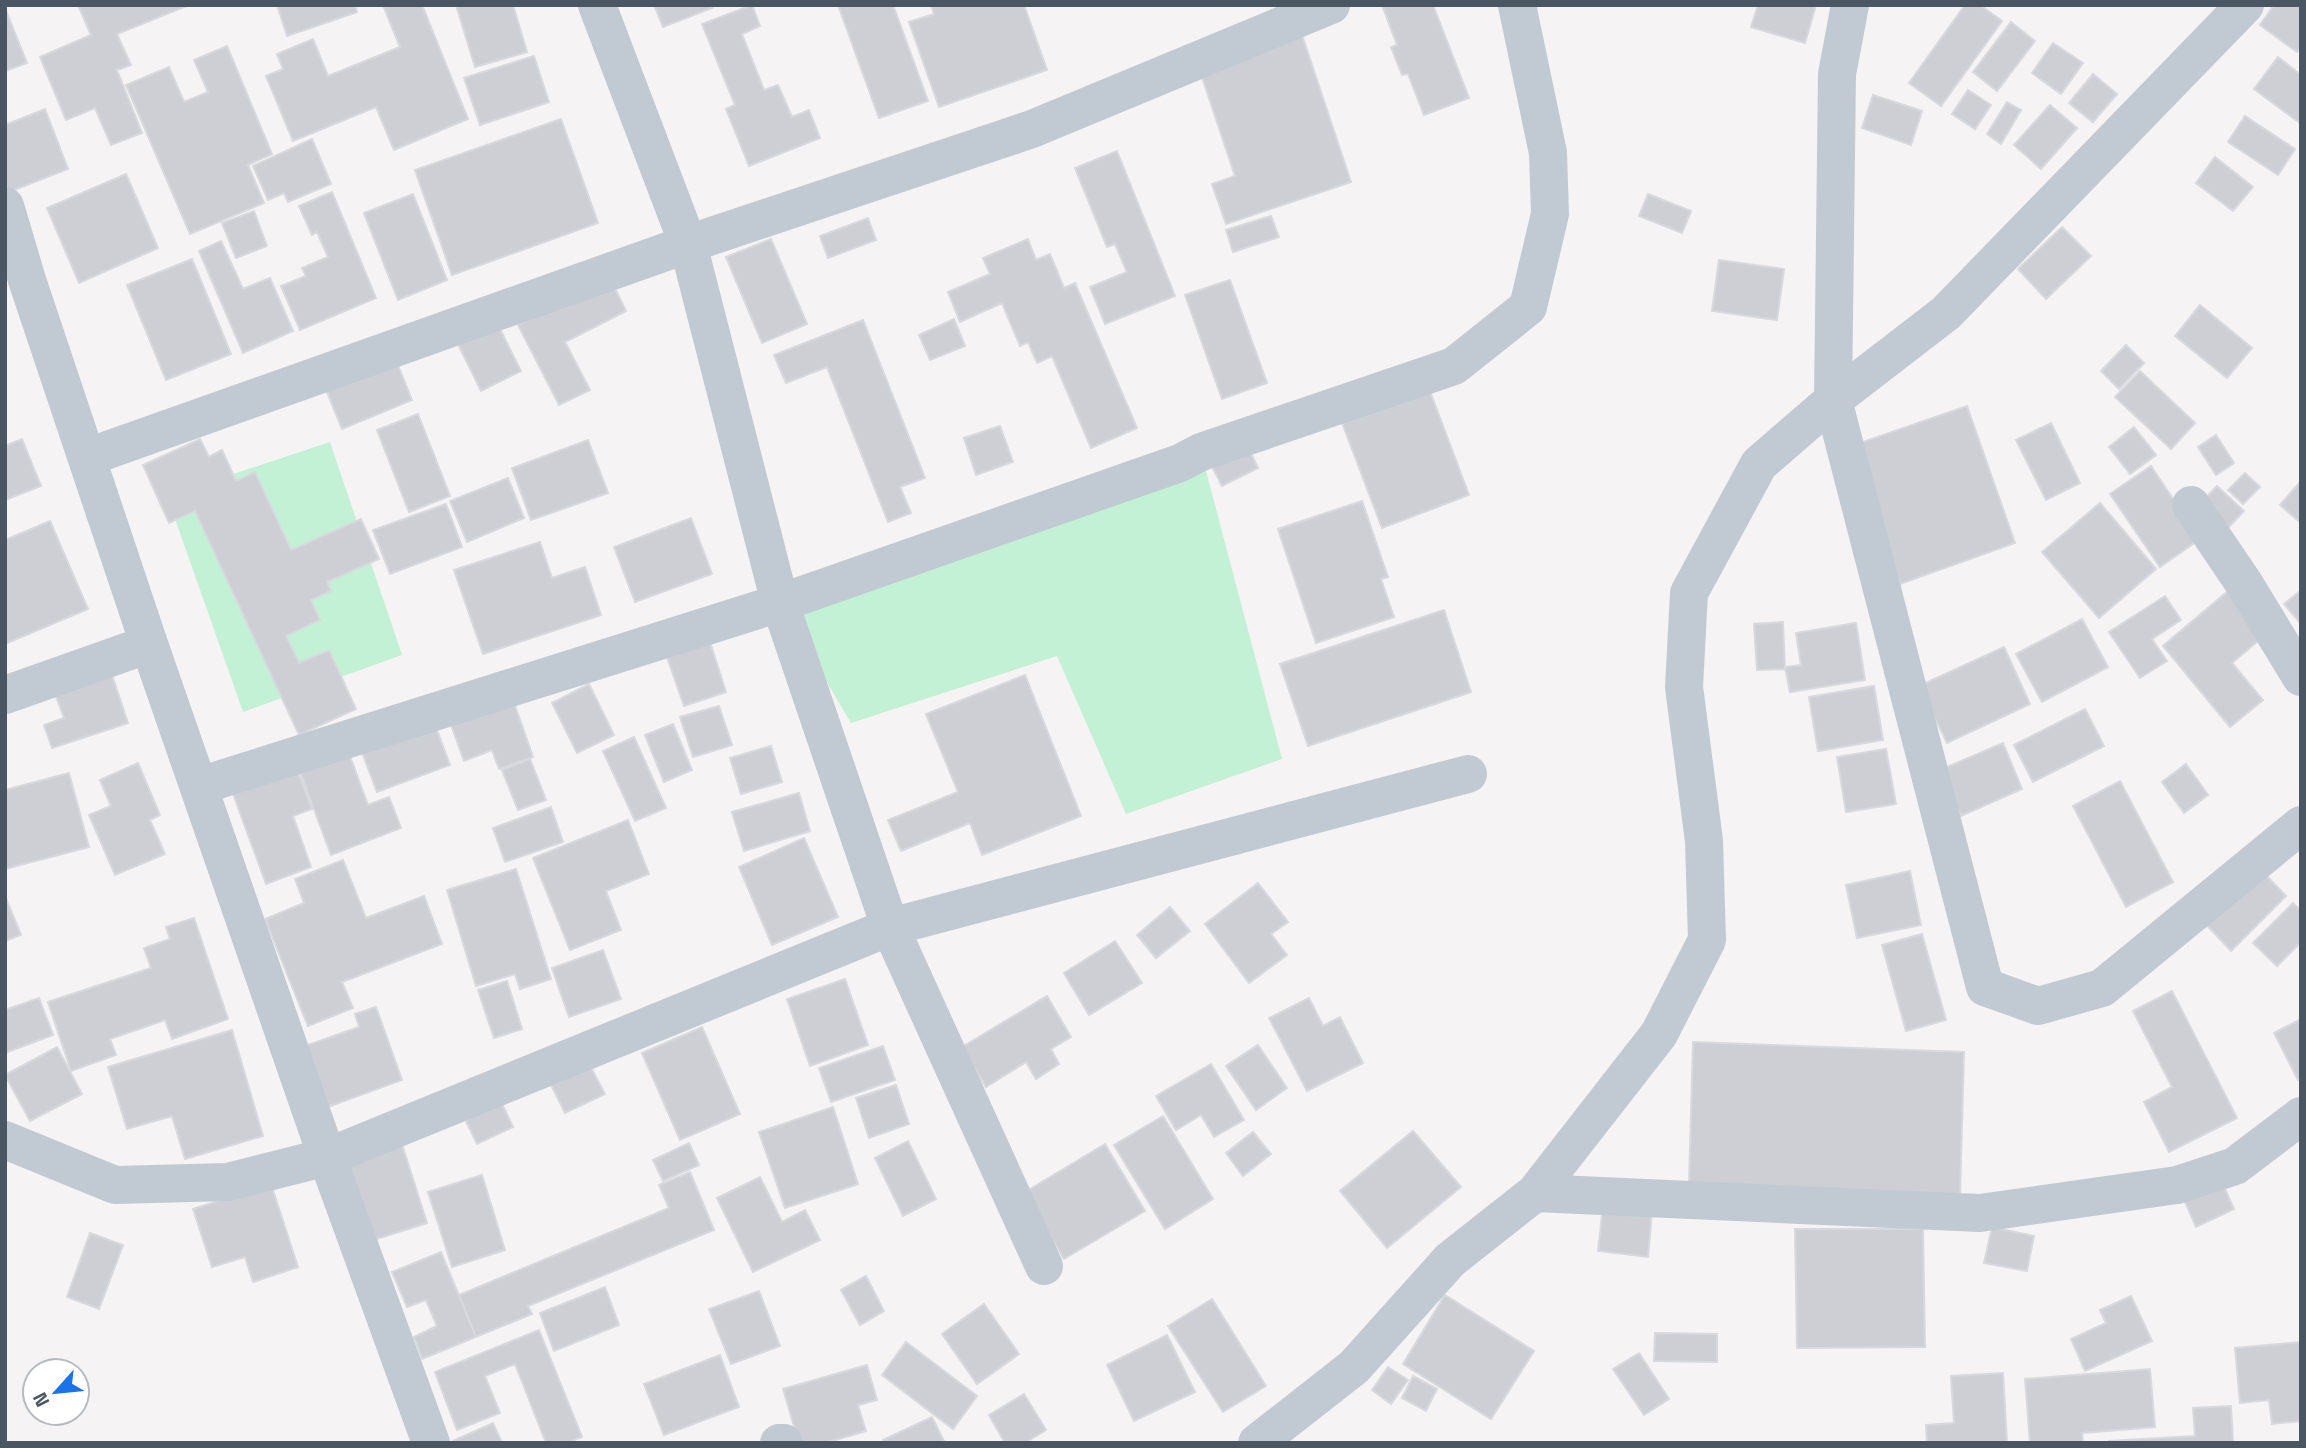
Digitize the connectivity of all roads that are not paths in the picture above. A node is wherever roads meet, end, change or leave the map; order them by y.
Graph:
1 (597, 5) edge
2 (1331, 5) edge
3 (1517, 5) edge
4 (1850, 5) edge
5 (2245, 5) edge
6 (5, 206) edge
7 (688, 244) junction
8 (16, 283) edge
9 (1833, 400) junction
10 (88, 457) junction
11 (2191, 505) dead end
12 (780, 603) junction
13 (149, 644) junction
14 (2301, 677) edge
15 (5, 695) edge
16 (1468, 774) dead end
17 (200, 786) junction
18 (2301, 825) edge
19 (890, 928) junction
20 (2301, 1115) edge
21 (5, 1140) edge
22 (327, 1157) junction
23 (1535, 1193) junction
24 (1044, 1266) dead end
25 (431, 1443) edge
26 (1257, 1443) edge

1 - 7 street
2 - 7 street
3 - 12 street
4 - 9 street
5 - 9 street
6 - 8 street
7 - 10 street
7 - 12 street
8 - 10 street
9 - 18 street
9 - 23 street
10 - 13 street
11 - 14 street
12 - 17 street
12 - 19 street
13 - 15 street
13 - 17 street
16 - 19 street
17 - 22 street
19 - 22 street
19 - 24 street
20 - 23 street
21 - 22 street
22 - 25 street
23 - 26 street

